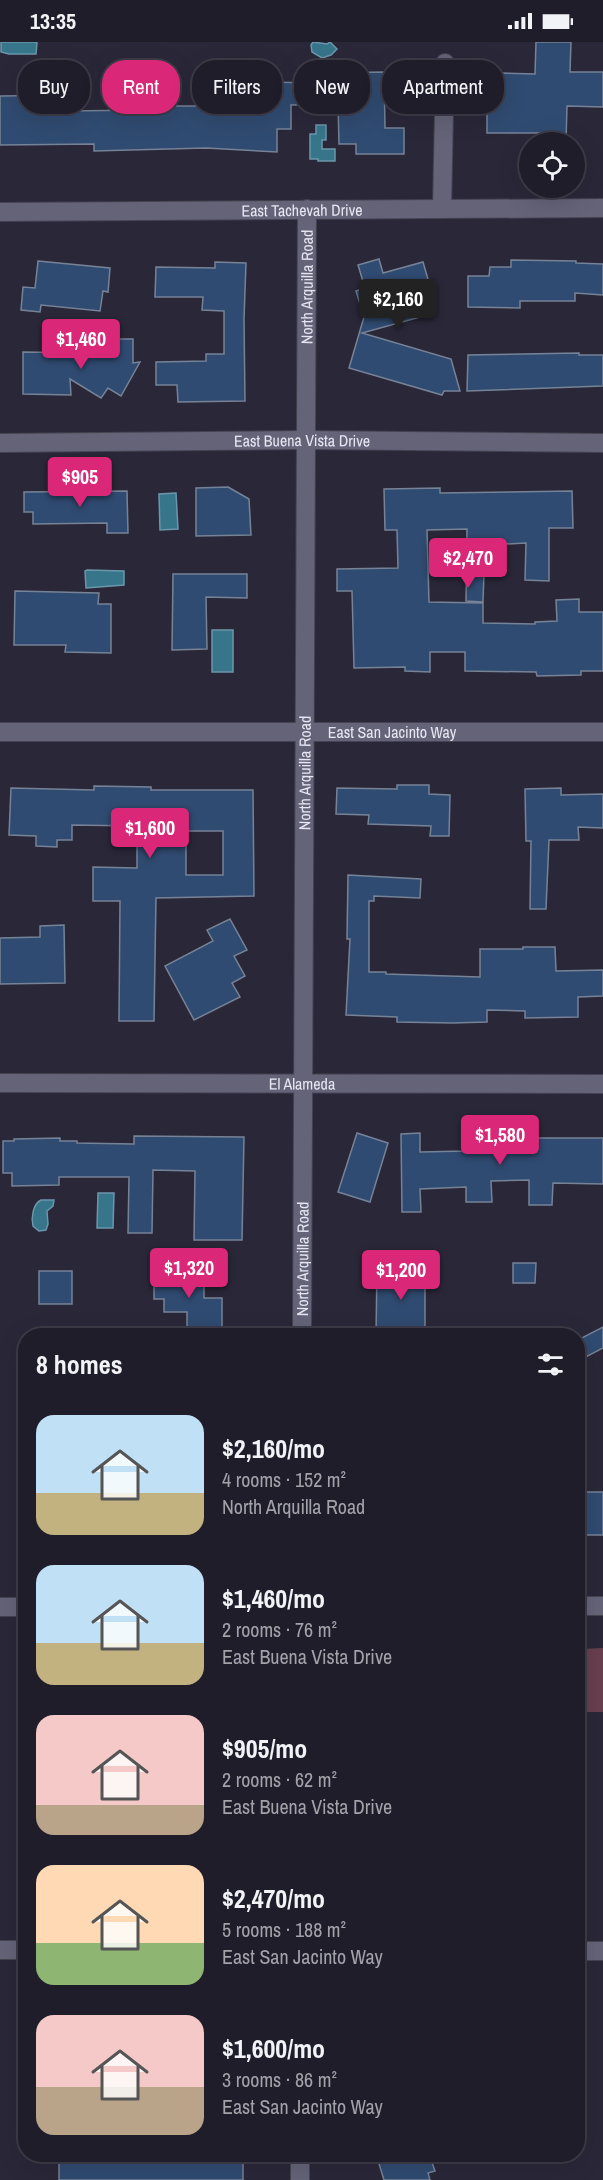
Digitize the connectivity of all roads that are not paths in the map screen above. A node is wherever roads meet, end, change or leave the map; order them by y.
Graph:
1 (444, 114) edge
2 (603, 207) edge
3 (307, 209) junction
4 (442, 209) junction
5 (0, 213) edge
6 (305, 440) junction
7 (0, 443) edge
8 (603, 443) edge
9 (0, 732) edge
10 (603, 732) edge
11 (304, 734) junction
12 (0, 1083) edge
13 (303, 1084) junction
14 (603, 1084) edge
15 (302, 1328) edge
16 (585, 1606) edge
17 (603, 1606) edge
18 (0, 1607) edge
19 (18, 1607) edge
20 (0, 1950) edge
21 (18, 1950) edge
22 (585, 1951) edge
23 (603, 1951) edge
24 (300, 2162) edge
25 (300, 2180) edge

1 - 4 street
2 - 4 street, East Tachevah Drive
3 - 4 street, East Tachevah Drive
3 - 5 street, East Tachevah Drive
3 - 6 street, North Arquilla Road
6 - 7 street, East Buena Vista Drive
6 - 8 street, East Buena Vista Drive
6 - 11 street, North Arquilla Road
9 - 11 street, East San Jacinto Way
10 - 11 street, East San Jacinto Way
11 - 13 street, North Arquilla Road
12 - 13 street, El Alameda
13 - 14 street, El Alameda
13 - 15 street, North Arquilla Road
16 - 17 street
18 - 19 street
20 - 21 street
22 - 23 street
24 - 25 street

